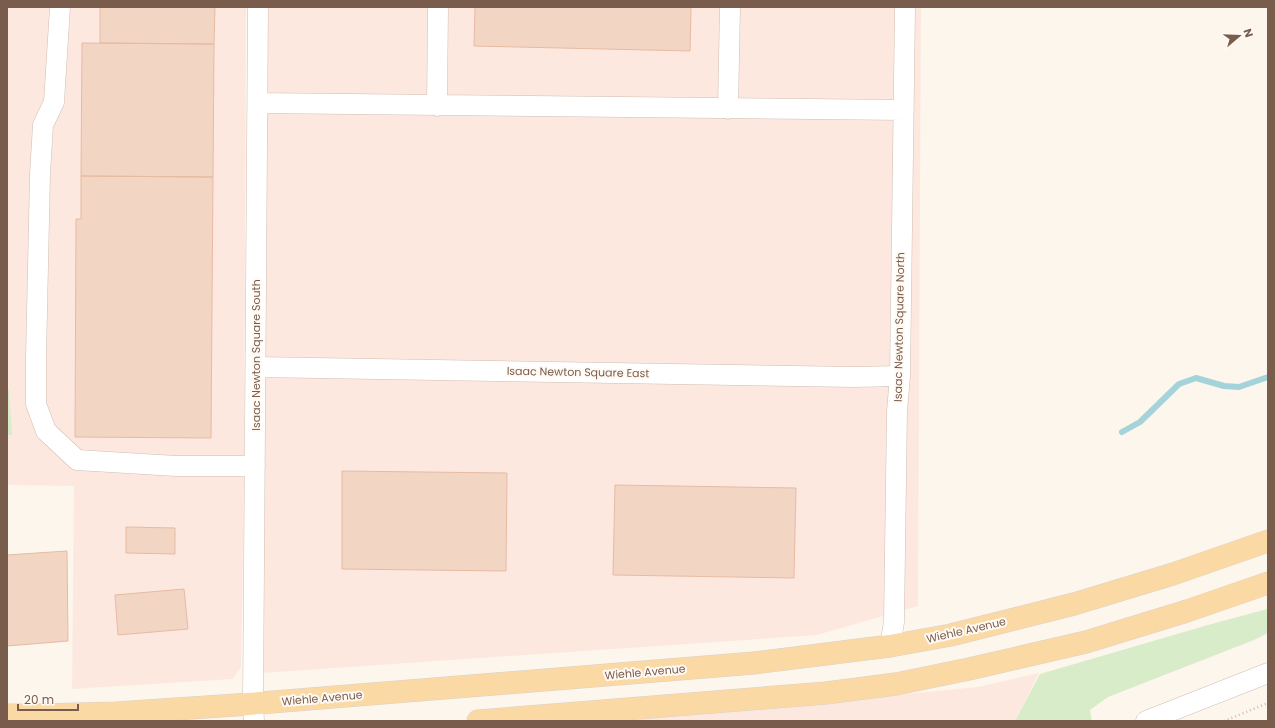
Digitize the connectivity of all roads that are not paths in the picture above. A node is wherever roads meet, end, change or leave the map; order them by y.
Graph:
1 (60, 7) edge
2 (258, 7) edge
3 (438, 7) edge
4 (730, 7) edge
5 (905, 7) edge
6 (258, 103) junction
7 (437, 106) junction
8 (728, 109) junction
9 (904, 110) junction
10 (256, 367) junction
11 (900, 376) junction
12 (255, 466) junction
13 (1268, 541) edge
14 (1268, 583) edge
15 (890, 646) junction
16 (1268, 674) edge
17 (254, 712) edge
18 (7, 715) edge
19 (560, 718) edge
20 (478, 721) edge
21 (1146, 721) edge

1 - 12 street
2 - 6 street, Isaac Newton Square South
3 - 7 street
4 - 8 street
5 - 9 street, Isaac Newton Square North
6 - 7 street
6 - 10 street, Isaac Newton Square South
7 - 8 street
8 - 9 street
9 - 11 street, Isaac Newton Square North
10 - 11 street, Isaac Newton Square East
10 - 12 street, Isaac Newton Square South
11 - 15 street, Isaac Newton Square North
12 - 17 street, Isaac Newton Square South
13 - 15 main road, Wiehle Avenue
14 - 19 main road
15 - 17 main road, Wiehle Avenue
16 - 21 street
17 - 18 main road, Wiehle Avenue
19 - 20 main road

